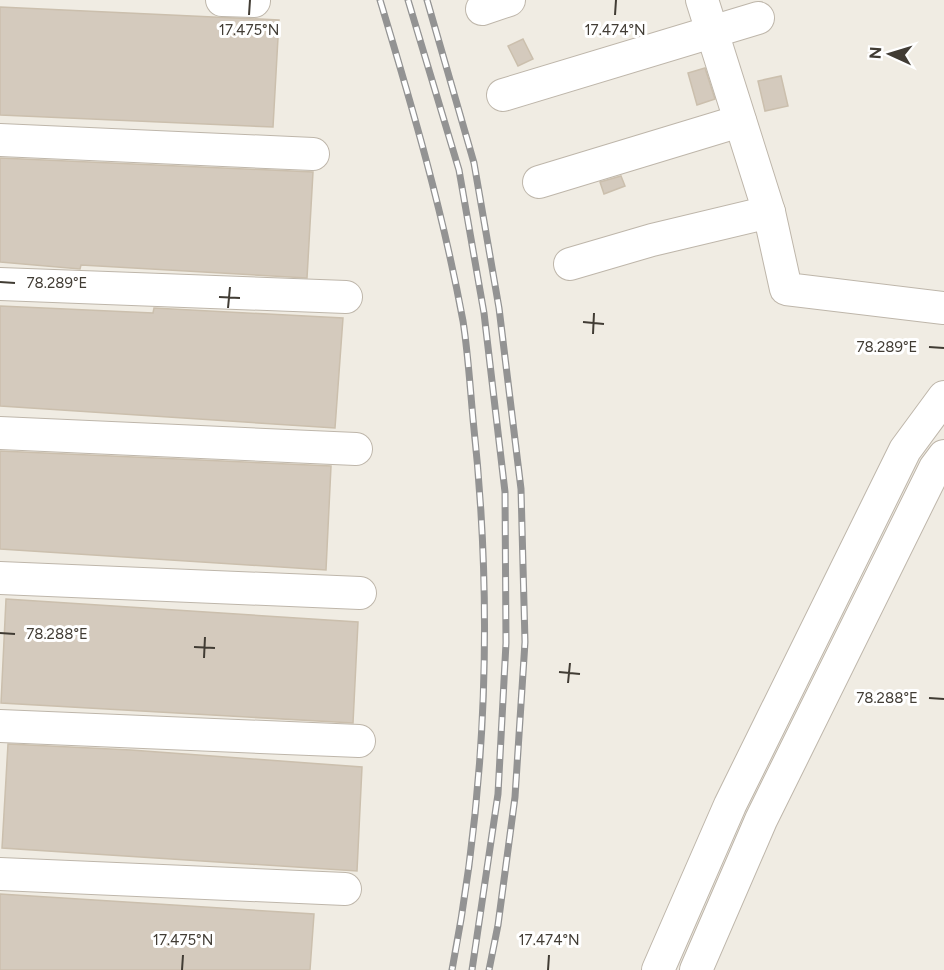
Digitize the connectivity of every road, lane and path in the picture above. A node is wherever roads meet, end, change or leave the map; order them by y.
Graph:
1 (222, 0) edge
2 (702, 0) edge
3 (254, 2) dead end
4 (758, 18) dead end
5 (711, 31) junction
6 (503, 95) dead end
7 (740, 121) junction
8 (0, 140) edge
9 (313, 154) dead end
10 (539, 182) dead end
11 (769, 212) junction
12 (570, 264) dead end
13 (0, 284) edge
14 (346, 297) dead end
15 (944, 308) edge
16 (944, 397) edge
17 (0, 433) edge
18 (356, 449) dead end
19 (944, 456) edge
20 (0, 578) edge
21 (360, 593) dead end
22 (0, 726) edge
23 (358, 741) dead end
24 (0, 874) edge
25 (345, 889) dead end
26 (658, 970) edge
27 (696, 970) edge

1 - 3 street
2 - 5 street
4 - 5 street
5 - 6 street
5 - 7 street
7 - 10 street
7 - 11 street
8 - 9 street
11 - 12 street
11 - 15 street
13 - 14 street
16 - 26 street
17 - 18 street
19 - 27 street
20 - 21 street
22 - 23 street
24 - 25 street

